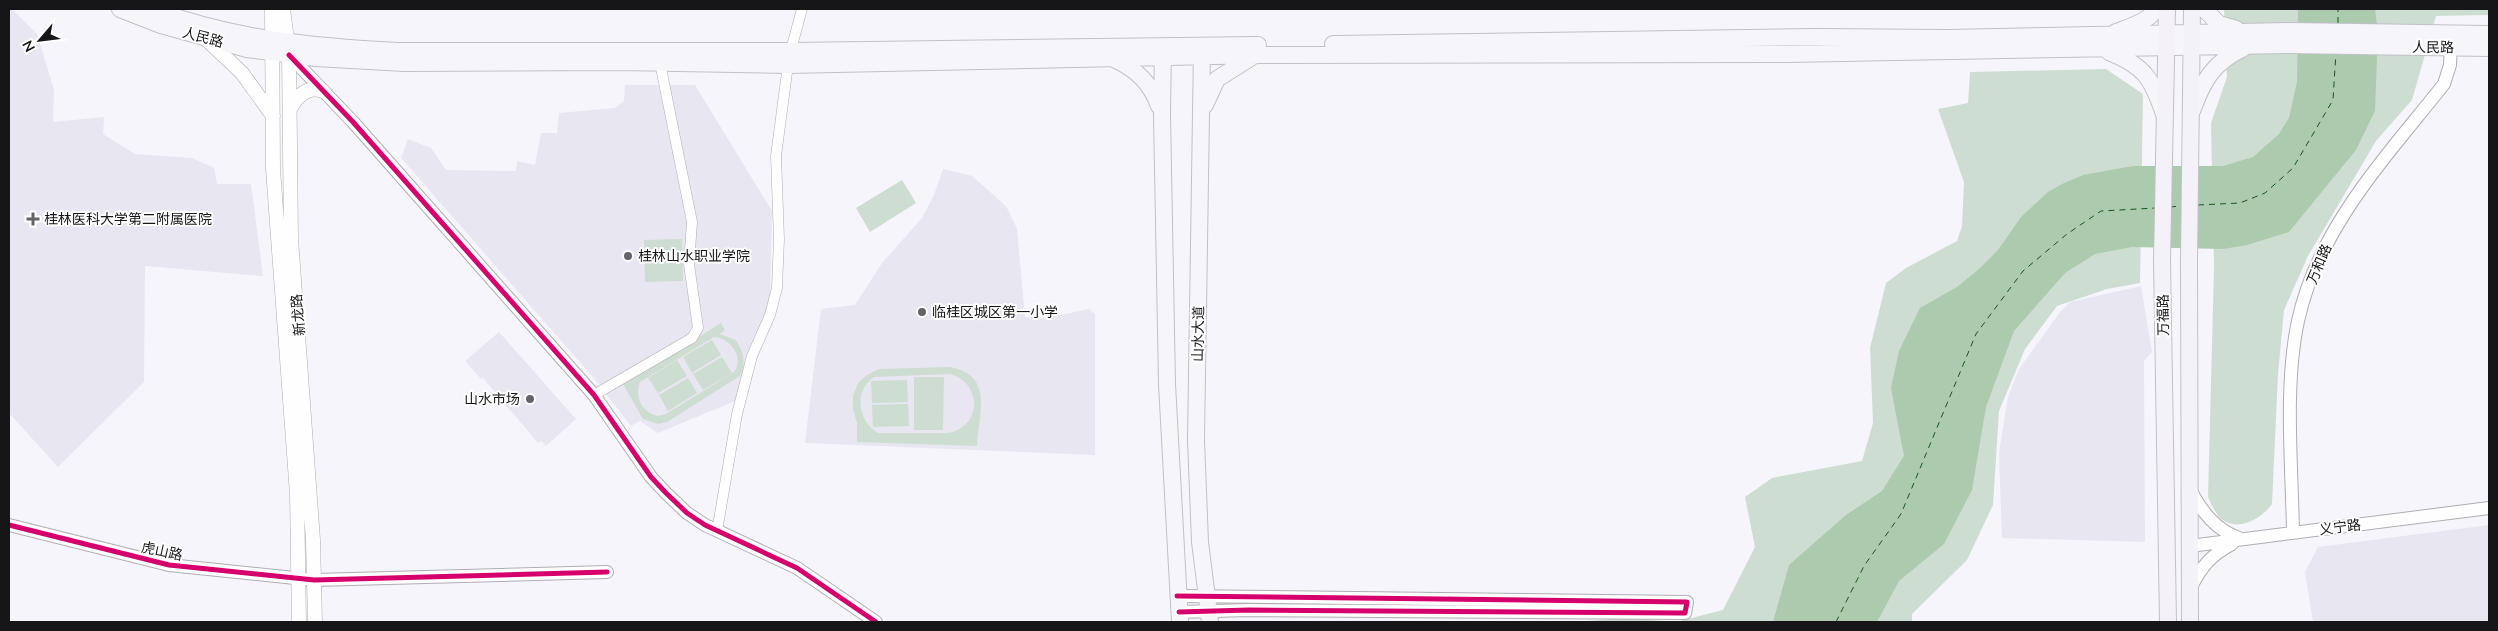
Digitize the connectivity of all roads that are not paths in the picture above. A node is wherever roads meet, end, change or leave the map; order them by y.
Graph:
1 (120, 9) edge
2 (153, 9) edge
3 (272, 9) edge
4 (283, 9) edge
5 (802, 9) edge
6 (2156, 9) edge
7 (2167, 9) edge
8 (2192, 9) edge
9 (2204, 9) edge
10 (2489, 34) edge
11 (203, 36) junction
12 (2246, 40) junction
13 (2451, 40) junction
14 (2166, 41) junction
15 (2191, 41) junction
16 (2104, 42) junction
17 (280, 47) junction
18 (2489, 48) edge
19 (1163, 51) junction
20 (1202, 51) junction
21 (1255, 55) junction
22 (789, 58) junction
23 (1112, 58) junction
24 (660, 63) junction
25 (323, 91) junction
26 (290, 109) junction
27 (2191, 113) junction
28 (1162, 114) junction
29 (1202, 114) junction
30 (2164, 114) junction
31 (274, 117) junction
32 (594, 395) junction
33 (2190, 489) junction
34 (2489, 508) edge
35 (9, 526) edge
36 (717, 531) junction
37 (2293, 533) junction
38 (2241, 539) junction
39 (2190, 546) junction
40 (607, 572) dead end
41 (299, 579) junction
42 (314, 580) junction
43 (2190, 587) junction
44 (1179, 610) edge
45 (1208, 610) edge
46 (299, 622) edge
47 (315, 622) edge
48 (876, 622) edge
49 (2168, 622) edge
50 (2190, 622) edge

1 - 11 main road, 人民路
2 - 17 main road, 人民路
3 - 17 main road, 新龙路
4 - 17 main road, 新龙路
5 - 22 street
6 - 16 main road
7 - 14 highway, 万福路
8 - 15 highway, 万福路
9 - 12 main road
10 - 13 main road, 人民路
11 - 17 main road, 人民路
11 - 31 main road
12 - 13 main road, 人民路
12 - 15 main road, 人民路
12 - 27 main road
13 - 18 main road, 人民路
13 - 37 street, 万和路
14 - 15 main road, 人民路
14 - 16 main road, 人民路
14 - 30 highway, 万福路
15 - 27 highway, 万福路
16 - 20 main road
16 - 21 main road
16 - 30 main road
17 - 22 main road
17 - 24 main road
17 - 25 street
17 - 26 main road, 新龙路
17 - 31 main road, 新龙路
19 - 20 main road
19 - 22 main road
19 - 23 main road
19 - 28 main road
20 - 21 main road
20 - 29 main road, 山水大道
21 - 29 main road
22 - 23 main road
22 - 24 main road
22 - 36 street
23 - 28 main road
24 - 32 street
25 - 26 main road
25 - 32 street
26 - 42 main road, 新龙路
27 - 33 highway, 万福路
28 - 44 main road
29 - 45 main road, 山水大道
30 - 49 highway, 万福路
31 - 41 main road, 新龙路
32 - 36 street
33 - 38 street
33 - 39 highway, 万福路
34 - 37 street, 义宁路
35 - 41 street, 虎山路
36 - 48 street
37 - 38 street, 义宁路
38 - 39 street, 义宁路
38 - 43 street
39 - 43 highway, 万福路
40 - 42 street, 虎山路
41 - 42 street, 虎山路
41 - 46 main road, 新龙路
42 - 47 main road, 新龙路
43 - 50 highway, 万福路
44 - 45 street
45 - 45 street

